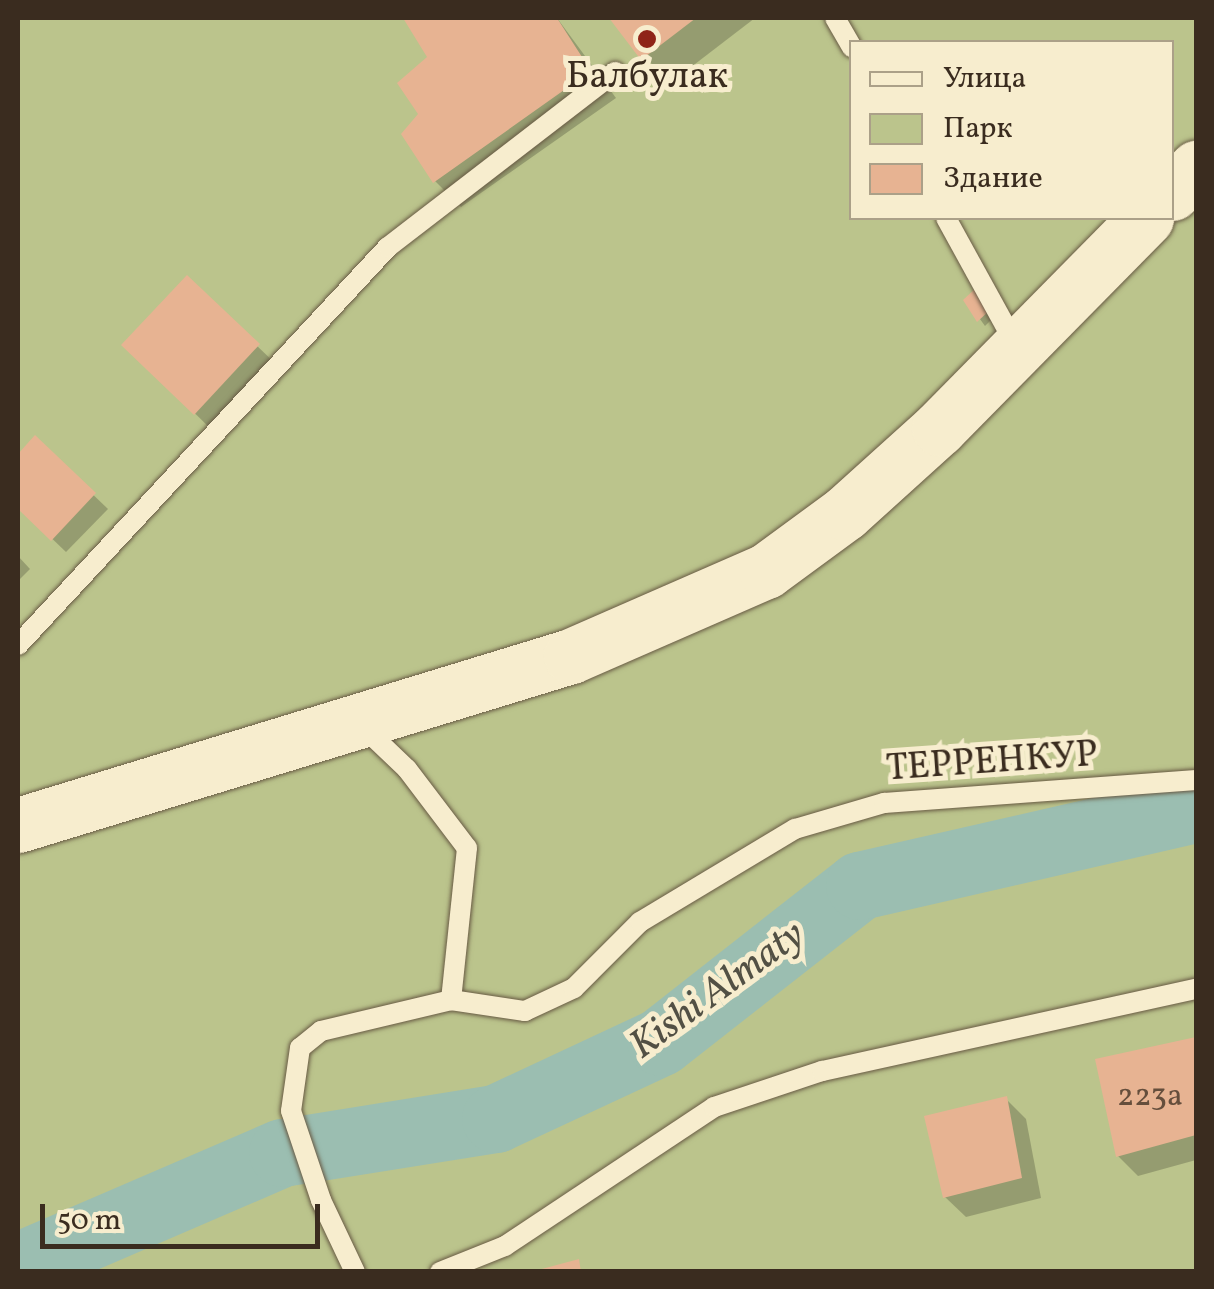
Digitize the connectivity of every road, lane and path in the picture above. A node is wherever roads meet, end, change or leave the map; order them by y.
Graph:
1 (835, 18) edge
2 (849, 42) edge
3 (615, 72) dead end
4 (1196, 168) edge
5 (1174, 190) edge
6 (947, 220) edge
7 (1144, 220) edge
8 (1018, 348) junction
9 (18, 646) edge
10 (356, 721) junction
11 (1196, 780) edge
12 (18, 825) edge
13 (1196, 989) edge
14 (451, 1000) junction
15 (356, 1272) edge
16 (440, 1272) edge

1 - 2 lane
3 - 9 lane
4 - 5 main road
6 - 8 lane
7 - 8 main road
8 - 10 main road
10 - 12 main road
10 - 14 lane
11 - 14 lane, ТЕРРЕНКУР
13 - 16 lane
14 - 15 lane

